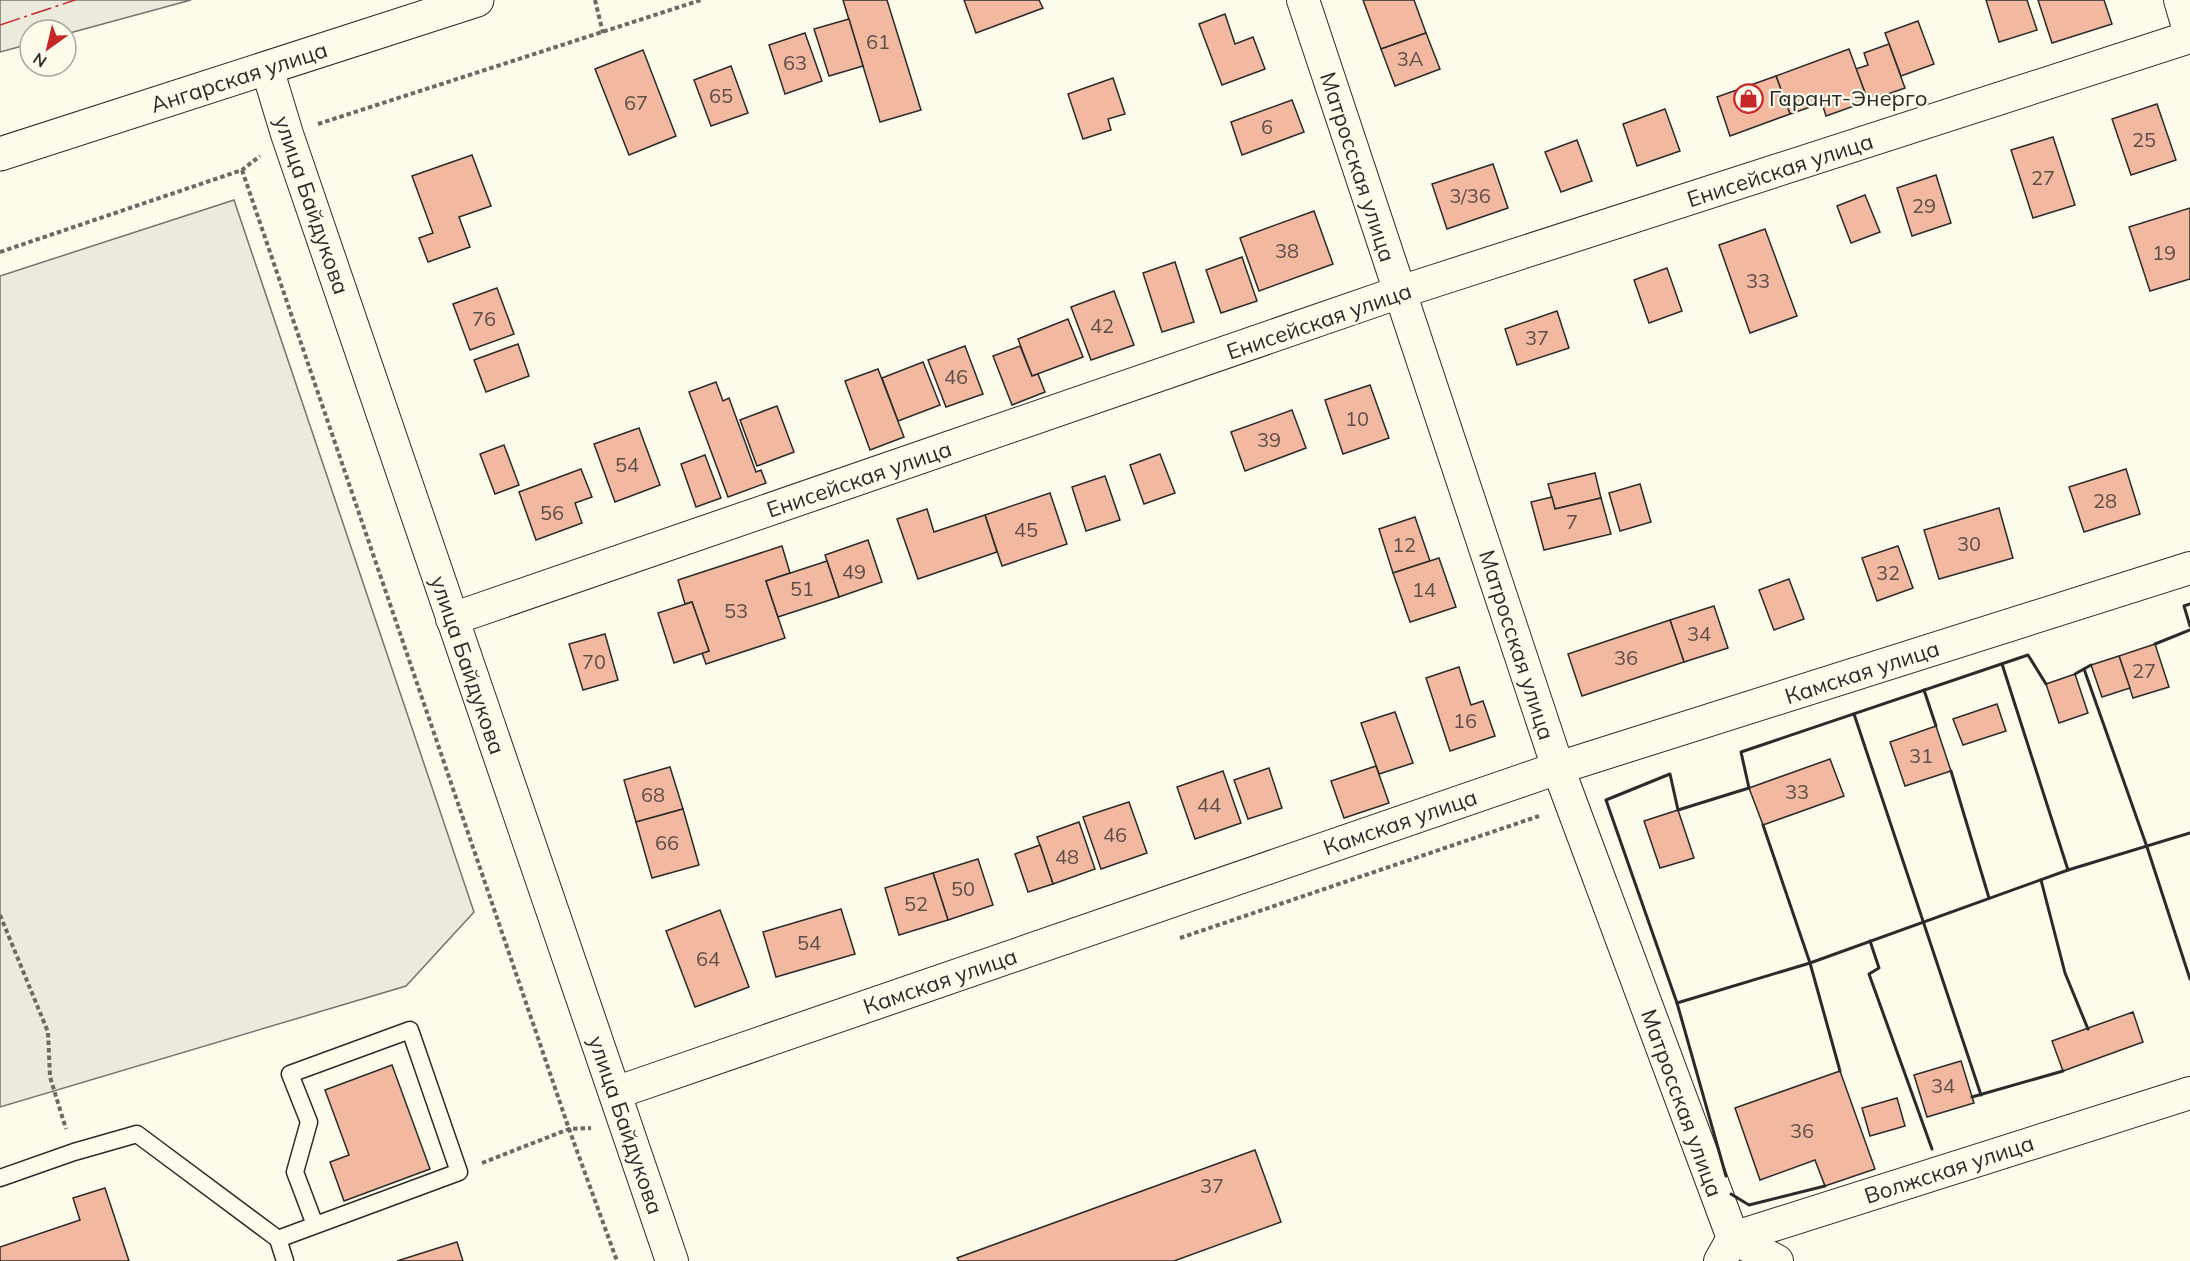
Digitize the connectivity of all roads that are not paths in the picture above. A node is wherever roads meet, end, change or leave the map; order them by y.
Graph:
1 (477, 0) edge
2 (1303, 0) edge
3 (2180, 0) edge
4 (2190, 36) edge
5 (267, 68) junction
6 (0, 154) edge
7 (1400, 292) junction
8 (2190, 568) edge
9 (452, 619) junction
10 (1558, 768) junction
11 (615, 1093) junction
12 (2190, 1093) edge
13 (0, 1178) edge
14 (315, 1226) junction
15 (278, 1239) junction
16 (1726, 1249) edge
17 (285, 1261) edge
18 (672, 1261) edge
19 (1777, 1261) edge

1 - 5 main road, Ангарская улица
2 - 7 street, Матросская улица
3 - 4 street
4 - 7 street, Енисейская улица
5 - 6 main road, Ангарская улица
5 - 9 street, улица Байдукова
7 - 9 street, Енисейская улица
7 - 10 street, Матросская улица
8 - 10 street, Камская улица
9 - 11 street, улица Байдукова
10 - 11 street, Камская улица
10 - 16 street, Матросская улица
11 - 18 street, улица Байдукова
12 - 16 street, Волжская улица
13 - 15 lane
14 - 14 lane
14 - 15 lane
15 - 17 lane
16 - 19 street

